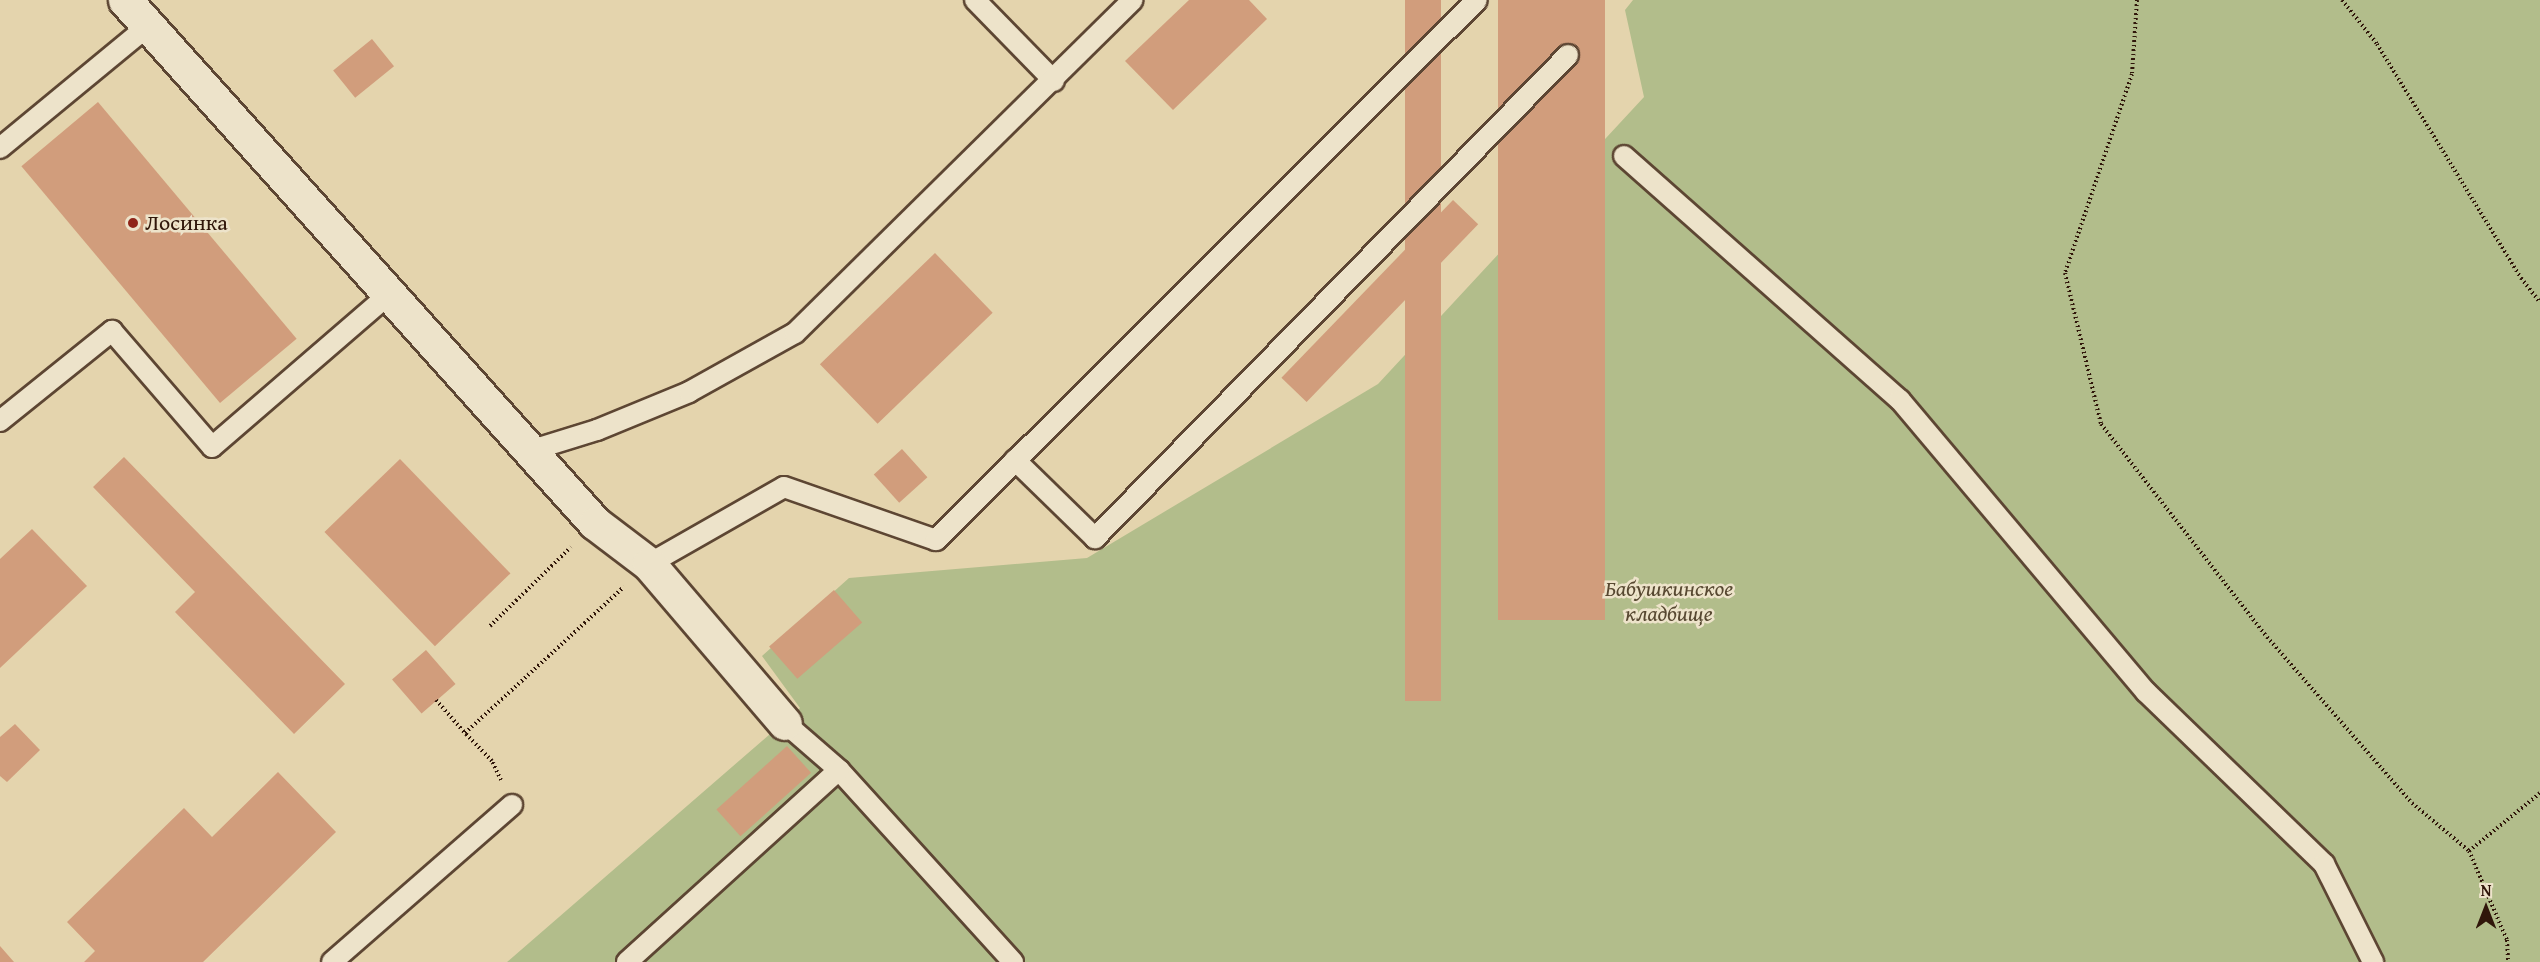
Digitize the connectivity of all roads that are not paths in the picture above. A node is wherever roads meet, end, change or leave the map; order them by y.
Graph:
1 (125, 0) edge
2 (975, 0) edge
3 (1133, 0) edge
4 (1477, 0) edge
5 (148, 26) junction
6 (1568, 55) dead end
7 (1054, 81) junction
8 (0, 148) edge
9 (1624, 156) dead end
10 (388, 295) junction
11 (0, 422) edge
12 (529, 452) junction
13 (1015, 460) junction
14 (649, 564) junction
15 (785, 723) joint
16 (839, 770) junction
17 (512, 805) road end
18 (332, 962) edge
19 (627, 962) edge
20 (1013, 962) edge
21 (2373, 962) edge

1 - 5 street
2 - 7 lane
3 - 7 lane
4 - 13 lane
5 - 8 lane
5 - 10 street
6 - 13 lane
7 - 12 lane
9 - 21 lane
10 - 11 lane
10 - 12 street
12 - 14 street
13 - 14 lane
14 - 15 street
15 - 16 lane
16 - 19 lane
16 - 20 lane
17 - 18 lane

